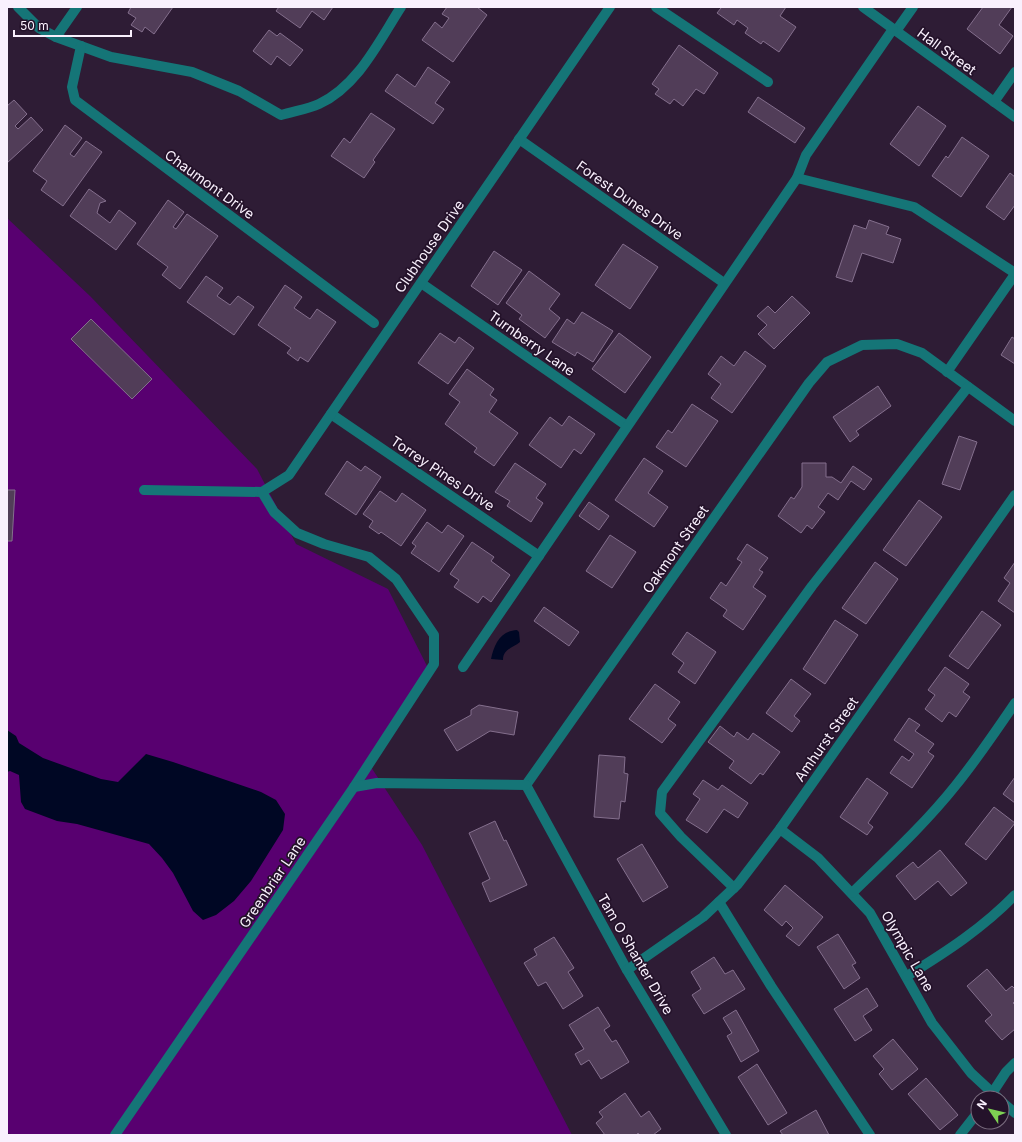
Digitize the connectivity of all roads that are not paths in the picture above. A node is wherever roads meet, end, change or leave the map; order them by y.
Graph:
1 (18, 7) edge
2 (77, 7) edge
3 (401, 7) edge
4 (610, 7) edge
5 (656, 7) edge
6 (862, 7) edge
7 (913, 7) edge
8 (894, 30) junction
9 (56, 37) junction
10 (81, 46) junction
11 (1015, 72) edge
12 (768, 82) dead end
13 (994, 102) junction
14 (1015, 117) edge
15 (519, 139) junction
16 (797, 178) junction
17 (1015, 274) edge
18 (420, 283) junction
19 (724, 283) junction
20 (374, 323) dead end
21 (947, 372) junction
22 (968, 387) junction
23 (331, 414) junction
24 (1015, 421) edge
25 (627, 426) junction
26 (144, 490) dead end
27 (262, 492) junction
28 (1015, 495) edge
29 (538, 556) junction
30 (463, 667) dead end
31 (1015, 703) edge
32 (526, 785) junction
33 (354, 787) junction
34 (780, 829) junction
35 (734, 888) junction
36 (852, 893) junction
37 (1015, 895) edge
38 (718, 902) junction
39 (628, 970) junction
40 (907, 976) junction
41 (1015, 1064) edge
42 (987, 1090) edge
43 (996, 1090) edge
44 (970, 1122) edge
45 (115, 1135) edge
46 (726, 1135) edge
47 (870, 1135) edge
48 (960, 1135) edge

1 - 9 street
2 - 9 street
3 - 10 street
4 - 15 street, Clubhouse Drive
5 - 12 street
6 - 8 street, Hall Street
7 - 8 street
8 - 13 street, Hall Street
8 - 16 street
9 - 10 street
10 - 20 street, Chaumont Drive
11 - 13 street
13 - 14 street, Hall Street
15 - 18 street, Clubhouse Drive
15 - 19 street, Forest Dunes Drive
16 - 17 street
16 - 19 street
17 - 21 street
18 - 23 street, Clubhouse Drive
18 - 25 street, Turnberry Lane
19 - 25 street
21 - 22 street
21 - 32 street, Oakmont Street
22 - 24 street
22 - 35 street
23 - 27 street, Clubhouse Drive
23 - 29 street, Torrey Pines Drive
25 - 29 street
26 - 27 street
27 - 33 street, Greenbriar Lane
28 - 34 street, Amhurst Street
29 - 30 street
31 - 36 street
32 - 33 street
32 - 39 street, Tam O Shanter Drive
33 - 45 street, Greenbriar Lane
34 - 35 street, Amhurst Street
34 - 36 street, Olympic Lane
35 - 38 street, Amhurst Street
36 - 40 street, Olympic Lane
37 - 40 street
38 - 39 street, Amhurst Street
38 - 47 street
39 - 46 street, Tam O Shanter Drive
40 - 42 street, Olympic Lane
41 - 43 street
44 - 48 street

